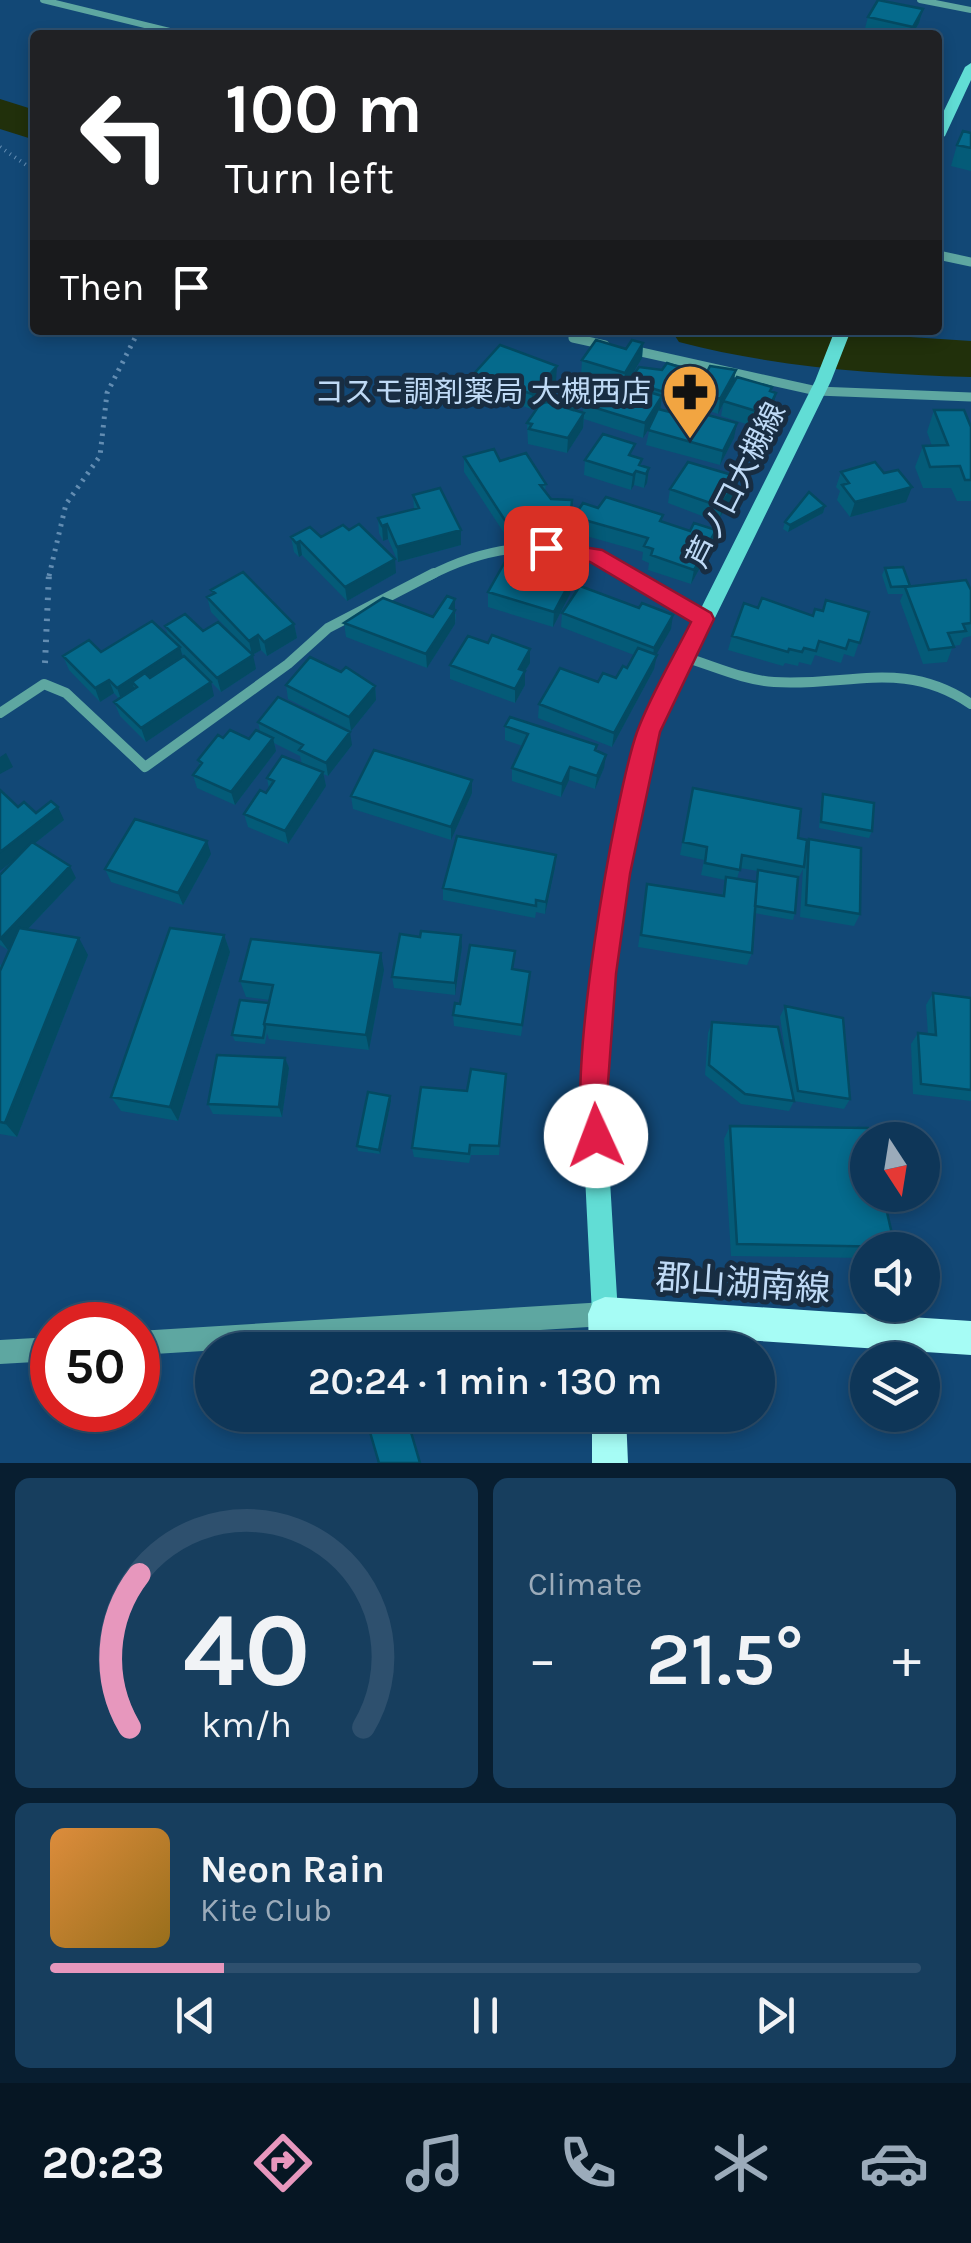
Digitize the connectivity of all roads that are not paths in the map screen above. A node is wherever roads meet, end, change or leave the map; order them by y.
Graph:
1 (43, 0) edge
2 (920, 0) edge
3 (971, 10) edge
4 (166, 30) edge
5 (971, 67) edge
6 (942, 128) edge
7 (942, 256) edge
8 (971, 262) edge
9 (841, 335) edge
10 (573, 338) dead end
11 (609, 346) edge
12 (624, 349) edge
13 (820, 386) junction
14 (971, 397) edge
15 (703, 619) junction
16 (684, 657) junction
17 (971, 704) edge
18 (0, 713) edge
19 (605, 1314) junction
20 (606, 1332) edge
21 (971, 1338) edge
22 (160, 1342) edge
23 (30, 1350) edge
24 (0, 1352) edge
25 (609, 1432) edge
26 (610, 1463) edge

1 - 4 street
2 - 3 street
5 - 6 main road
7 - 8 street
9 - 13 main road, 芦ノ口大槻線
10 - 11 street
12 - 13 street
13 - 14 street
13 - 15 main road, 芦ノ口大槻線
15 - 16 main road, 芦ノ口大槻線
15 - 18 street
16 - 17 street
16 - 19 main road, 芦ノ口大槻線
19 - 20 main road
19 - 21 main road, 郡山湖南線
19 - 22 street
23 - 24 street
25 - 26 main road

